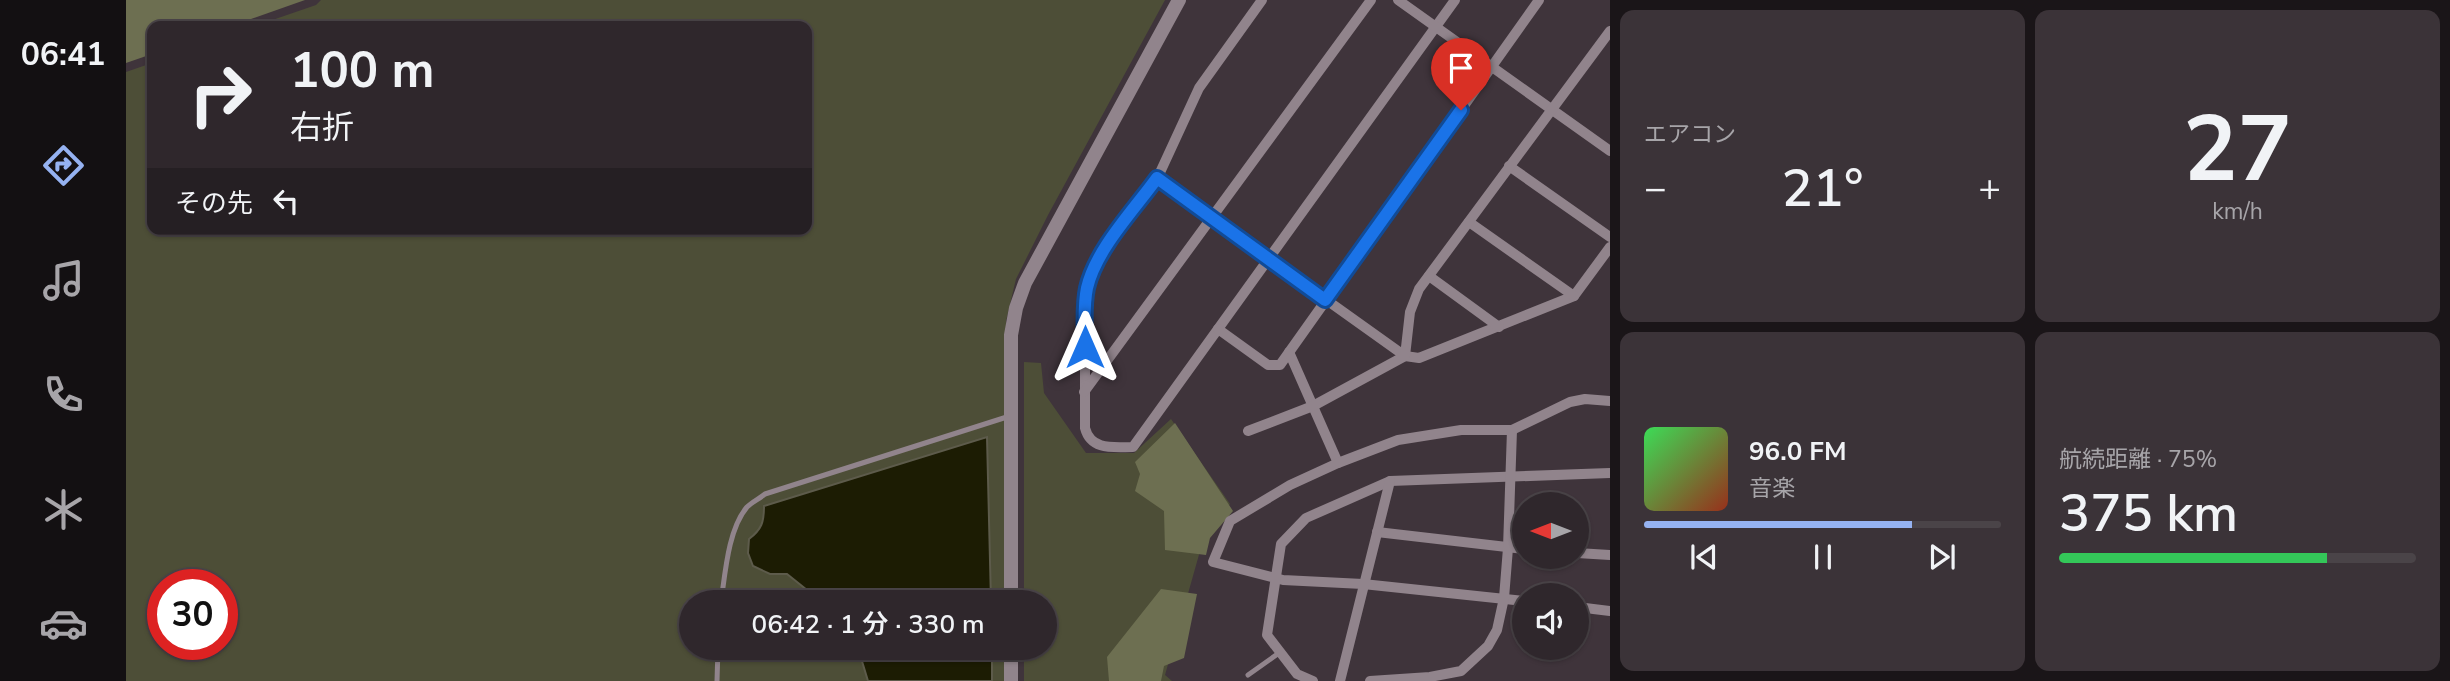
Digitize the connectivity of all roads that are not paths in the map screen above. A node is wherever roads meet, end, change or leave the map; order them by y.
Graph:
1 (1179, 0) edge
2 (1262, 0) edge
3 (1371, 0) edge
4 (1398, 0) edge
5 (1455, 0) edge
6 (1539, 0) edge
7 (1435, 27) junction
8 (1610, 31) edge
9 (1492, 67) junction
10 (1550, 110) junction
11 (1610, 151) edge
12 (1509, 166) junction
13 (1157, 178) junction
14 (1212, 219) junction
15 (1469, 222) junction
16 (1610, 237) edge
17 (1610, 247) edge
18 (1269, 259) junction
19 (1429, 276) junction
20 (1574, 296) junction
21 (1325, 300) junction
22 (1499, 327) junction
23 (1218, 329) junction
24 (1289, 352) junction
25 (1405, 356) junction
26 (1084, 392) junction
27 (1610, 401) edge
28 (1313, 406) junction
29 (1011, 416) junction
30 (1511, 430) junction
31 (1248, 431) dead end
32 (1338, 463) junction
33 (1610, 473) edge
34 (1511, 475) junction
35 (1390, 481) junction
36 (1377, 532) junction
37 (1508, 548) junction
38 (1512, 548) edge
39 (1589, 554) edge
40 (1610, 555) edge
41 (1275, 577) junction
42 (1363, 584) junction
43 (723, 590) edge
44 (1011, 590) edge
45 (1504, 598) junction
46 (1512, 599) edge
47 (1589, 608) edge
48 (1610, 611) edge
49 (1279, 653) junction
50 (718, 660) edge
51 (1011, 660) edge
52 (1248, 676) dead end
53 (717, 681) edge
54 (1011, 681) edge
55 (1313, 681) edge
56 (1340, 681) edge
57 (1370, 681) edge

1 - 29 street
2 - 13 street
3 - 14 street
4 - 7 street
5 - 7 street
6 - 9 street
7 - 9 street
7 - 18 street
8 - 10 street
9 - 10 street
9 - 21 street
10 - 11 street
10 - 12 street
12 - 15 street
12 - 16 street
13 - 14 street
13 - 26 street
14 - 18 street
14 - 26 street
15 - 19 street
15 - 20 street
17 - 20 street
18 - 21 street
18 - 23 street
19 - 22 street
19 - 25 street
20 - 22 street
21 - 24 street
21 - 25 street
22 - 25 street
23 - 24 street
23 - 26 street
24 - 28 street
25 - 28 street
27 - 30 street
28 - 31 street
28 - 32 street
29 - 43 lane
29 - 44 street
30 - 32 street
30 - 34 street
32 - 41 street
33 - 34 street
34 - 35 street
34 - 37 street
35 - 36 street
35 - 41 street
36 - 37 street
36 - 42 street
37 - 38 street
37 - 45 street
39 - 40 street
41 - 42 street
41 - 49 street
42 - 45 street
42 - 56 street
45 - 46 street
45 - 57 street
47 - 48 street
49 - 52 lane
49 - 55 street
50 - 53 lane
51 - 54 street

